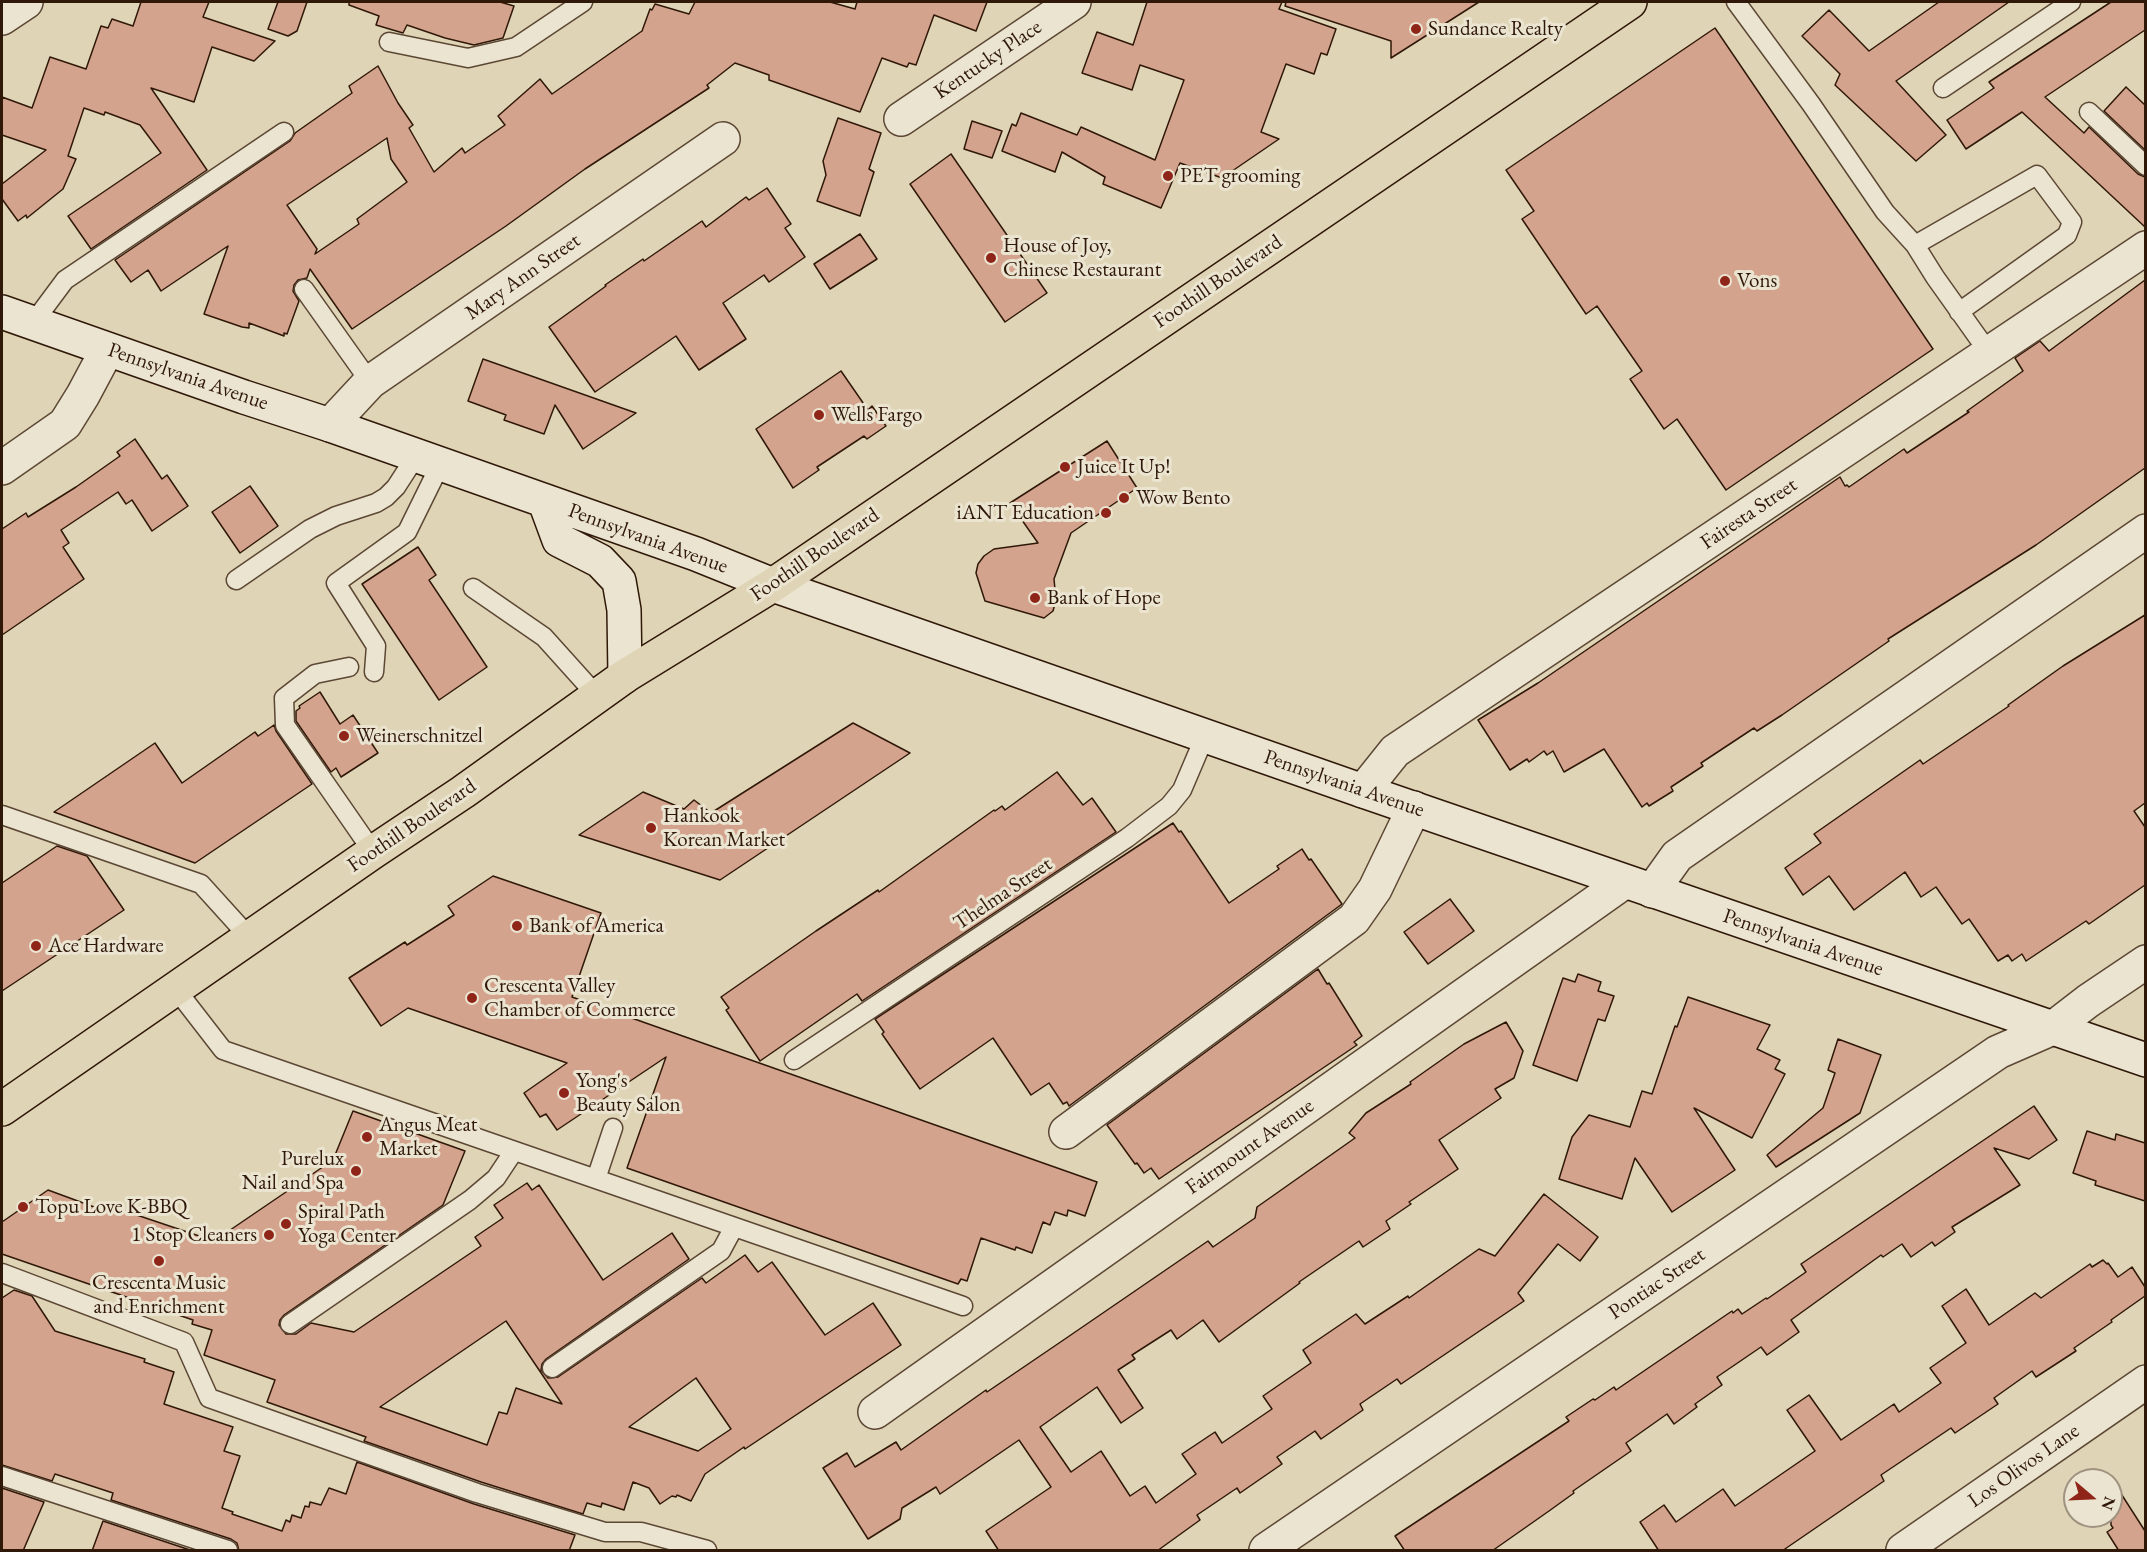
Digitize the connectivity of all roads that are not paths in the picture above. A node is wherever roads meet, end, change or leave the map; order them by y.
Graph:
1 (26, 2) edge
2 (583, 2) edge
3 (1074, 2) edge
4 (1630, 2) edge
5 (1736, 2) edge
6 (2071, 2) edge
7 (2, 18) edge
8 (389, 42) dead end
9 (1943, 88) dead end
10 (2089, 112) dead end
11 (901, 119) dead end
12 (284, 132) dead end
13 (723, 139) dead end
14 (2145, 166) edge
15 (1916, 245) junction
16 (2145, 248) edge
17 (304, 289) dead end
18 (2, 312) edge
19 (1959, 312) junction
20 (33, 324) junction
21 (107, 350) junction
22 (1989, 353) junction
23 (370, 382) junction
24 (330, 425) junction
25 (428, 460) junction
26 (2, 468) edge
27 (545, 502) junction
28 (2145, 531) edge
29 (236, 580) dead end
30 (773, 585) junction
31 (473, 588) dead end
32 (349, 667) dead end
33 (374, 672) dead end
34 (625, 676) junction
35 (598, 697) junction
36 (1205, 735) junction
37 (1363, 791) junction
38 (1414, 808) junction
39 (2, 814) edge
40 (373, 852) junction
41 (1638, 886) junction
42 (249, 937) junction
43 (2145, 962) edge
44 (175, 988) junction
45 (2053, 1028) junction
46 (794, 1060) dead end
47 (2145, 1060) edge
48 (2, 1109) edge
49 (613, 1128) dead end
50 (1066, 1132) dead end
51 (514, 1150) junction
52 (596, 1179) junction
53 (734, 1227) junction
54 (2, 1273) edge
55 (963, 1306) dead end
56 (290, 1324) dead end
57 (552, 1368) dead end
58 (2145, 1382) edge
59 (875, 1412) dead end
60 (2, 1476) edge
61 (228, 1551) edge
62 (707, 1551) edge
63 (1266, 1551) edge
64 (1903, 1551) edge

1 - 7 street
2 - 8 lane
3 - 11 street, Kentucky Place
4 - 30 main road, Foothill Boulevard
5 - 15 lane
6 - 9 lane
10 - 14 lane
12 - 20 lane
13 - 23 street, Mary Ann Street
15 - 19 lane
15 - 19 lane
16 - 22 street, Fairesta Street
17 - 23 lane
18 - 20 street, Pennsylvania Avenue
19 - 22 lane
20 - 21 street, Pennsylvania Avenue
21 - 24 street, Pennsylvania Avenue
21 - 26 street
22 - 37 street, Fairesta Street
23 - 24 street, Mary Ann Street
24 - 25 street, Pennsylvania Avenue
25 - 27 street, Pennsylvania Avenue
25 - 29 lane
25 - 33 lane
27 - 30 street, Pennsylvania Avenue
27 - 34 street, Pennsylvania Avenue
28 - 41 street
30 - 34 main road, Foothill Boulevard
30 - 36 street, Pennsylvania Avenue
31 - 35 lane
32 - 40 lane
34 - 35 main road, Foothill Boulevard
35 - 40 main road, Foothill Boulevard
36 - 37 street, Pennsylvania Avenue
36 - 46 lane, Thelma Street
37 - 38 street, Pennsylvania Avenue
38 - 41 street, Pennsylvania Avenue
38 - 50 street
39 - 42 lane
40 - 42 main road, Foothill Boulevard
41 - 45 street, Pennsylvania Avenue
41 - 59 street, Fairmount Avenue
42 - 44 main road, Foothill Boulevard
43 - 45 street
44 - 48 main road, Foothill Boulevard
44 - 51 lane
45 - 47 street, Pennsylvania Avenue
45 - 63 street, Pontiac Street
49 - 52 lane
51 - 52 lane
51 - 56 lane
52 - 53 lane
53 - 55 lane
53 - 57 lane
54 - 62 lane
58 - 64 street, Los Olivos Lane
60 - 61 lane

